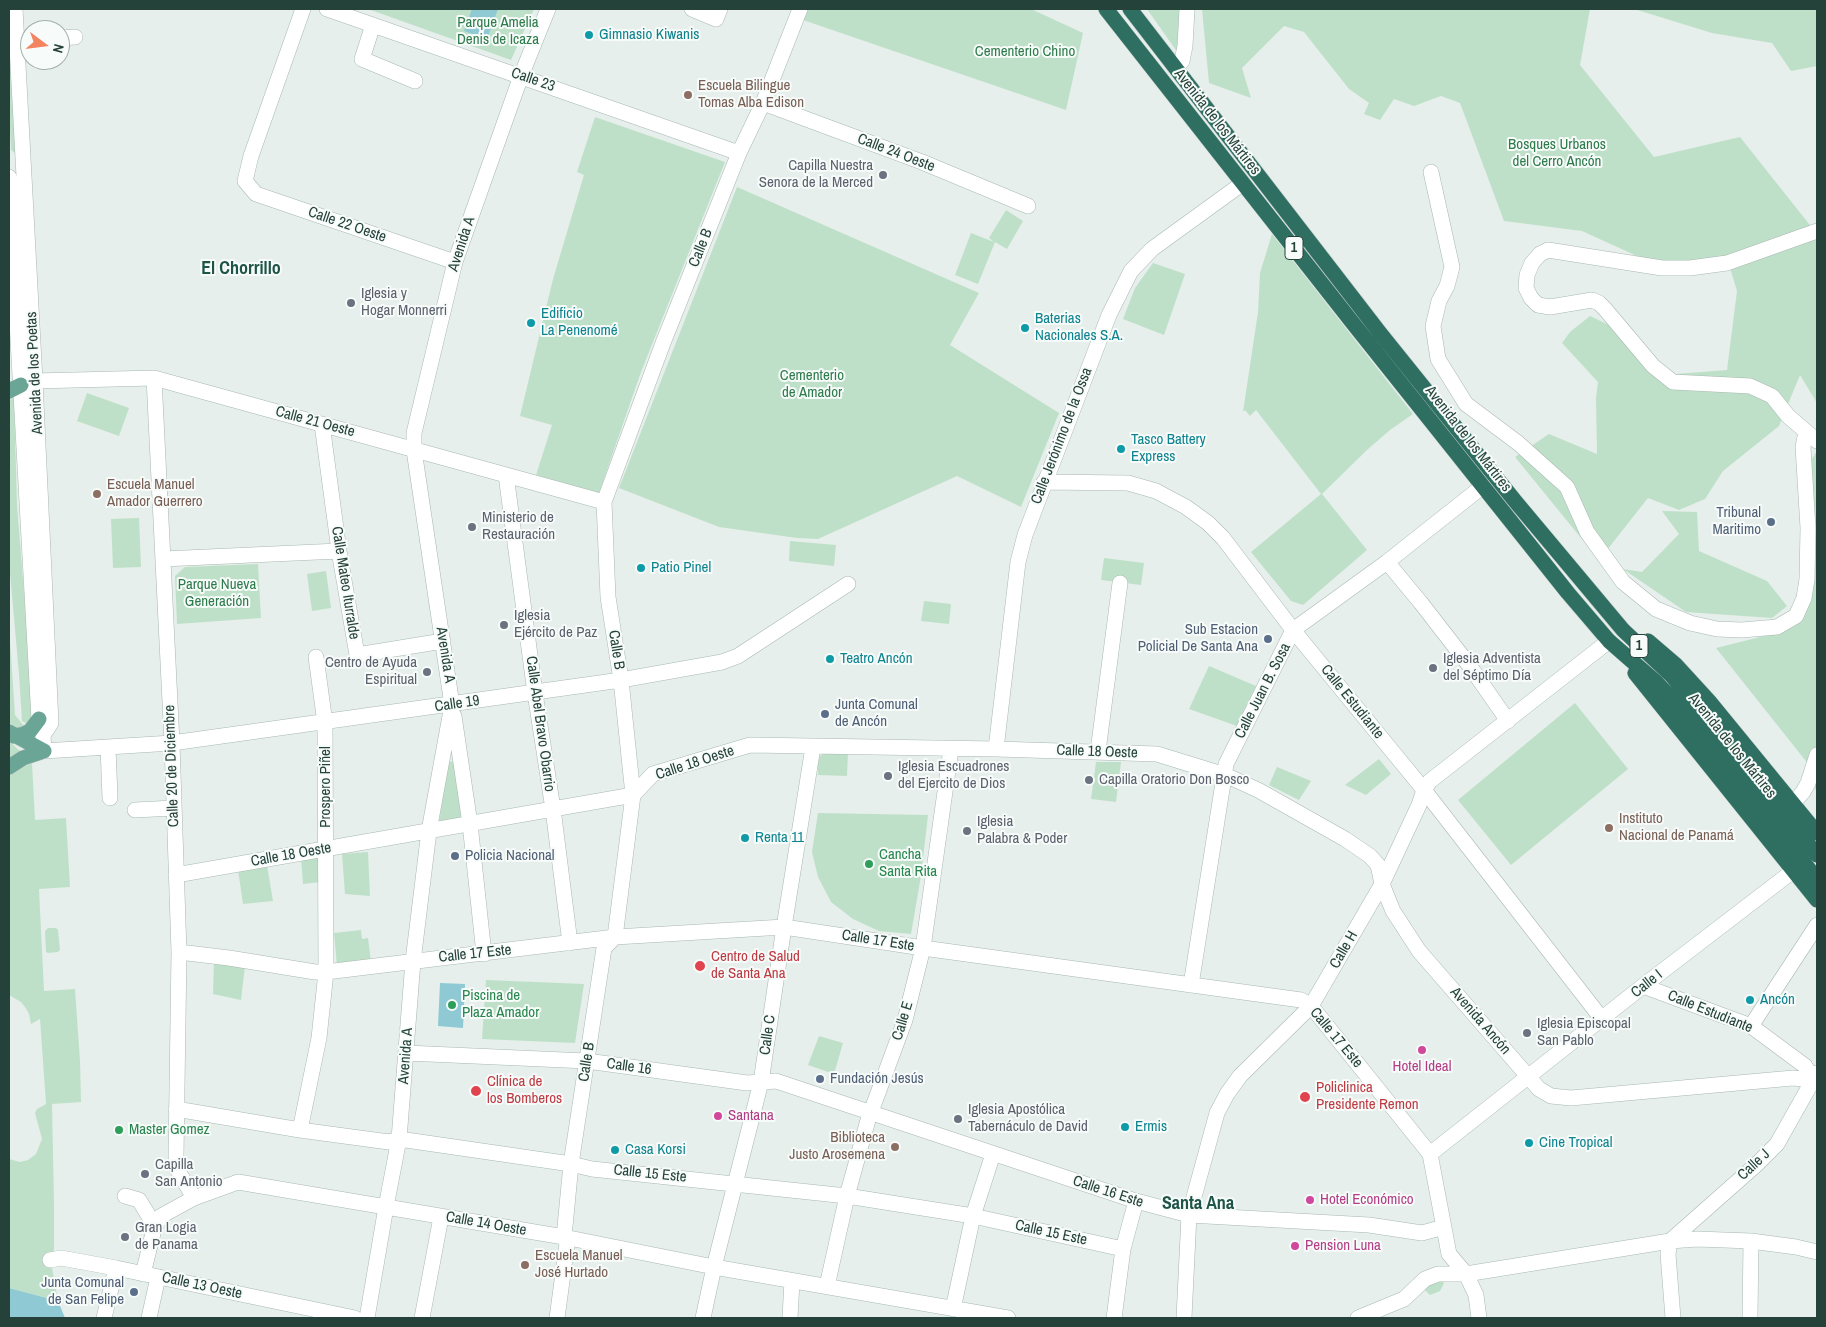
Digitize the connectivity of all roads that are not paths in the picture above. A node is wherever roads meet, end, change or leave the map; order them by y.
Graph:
1 (15, 9) edge
2 (303, 9) edge
3 (327, 9) edge
4 (548, 9) edge
5 (692, 9) edge
6 (720, 9) edge
7 (1106, 9) edge
8 (1130, 9) edge
9 (1187, 9) edge
10 (794, 11) edge
11 (373, 25) junction
12 (20, 28) edge
13 (1175, 67) junction
14 (21, 70) edge
15 (521, 76) junction
16 (415, 80) dead end
17 (763, 103) junction
18 (739, 153) junction
19 (16, 166) edge
20 (1431, 172) dead end
21 (9, 177) edge
22 (1243, 183) junction
23 (1028, 206) dead end
24 (1817, 231) edge
25 (455, 262) junction
26 (154, 378) junction
27 (22, 386) edge
28 (322, 424) junction
29 (1811, 436) edge
30 (414, 450) junction
31 (506, 475) junction
32 (1044, 482) junction
33 (1483, 486) junction
34 (604, 502) junction
35 (339, 551) junction
36 (163, 559) junction
37 (1386, 562) junction
38 (848, 584) dead end
39 (1120, 584) dead end
40 (1589, 590) junction
41 (1294, 630) junction
42 (1609, 640) junction
43 (443, 641) junction
44 (316, 657) dead end
45 (621, 680) junction
46 (535, 693) junction
47 (452, 705) junction
48 (39, 719) junction
49 (1508, 721) junction
50 (325, 723) junction
51 (11, 734) edge
52 (43, 735) junction
53 (172, 743) junction
54 (108, 747) junction
55 (814, 747) junction
56 (951, 749) junction
57 (996, 749) junction
58 (44, 751) junction
59 (1098, 751) junction
60 (1817, 755) edge
61 (9, 767) edge
62 (1225, 775) junction
63 (1424, 790) junction
64 (634, 795) junction
65 (110, 798) dead end
66 (1794, 802) junction
67 (174, 808) junction
68 (553, 809) junction
69 (135, 810) dead end
70 (470, 824) junction
71 (429, 831) junction
72 (1817, 833) edge
73 (326, 849) junction
74 (1817, 855) edge
75 (1794, 871) junction
76 (176, 875) junction
77 (1817, 878) edge
78 (1382, 884) junction
79 (1817, 900) edge
80 (1817, 925) edge
81 (784, 927) junction
82 (616, 937) junction
83 (570, 943) junction
84 (923, 948) junction
85 (179, 952) junction
86 (484, 954) junction
87 (413, 961) junction
88 (326, 972) junction
89 (1192, 985) junction
90 (1644, 986) junction
91 (1311, 1006) junction
92 (1602, 1019) junction
93 (1751, 1026) junction
94 (406, 1053) junction
95 (587, 1061) junction
96 (1528, 1078) junction
97 (1816, 1079) edge
98 (761, 1082) junction
99 (176, 1109) junction
100 (871, 1112) junction
101 (300, 1130) junction
102 (399, 1139) junction
103 (993, 1154) junction
104 (1430, 1154) junction
105 (571, 1164) junction
106 (735, 1183) junction
107 (125, 1196) dead end
108 (847, 1196) junction
109 (194, 1198) junction
110 (1136, 1201) junction
111 (386, 1207) junction
112 (1189, 1214) junction
113 (973, 1216) junction
114 (441, 1217) junction
115 (155, 1226) junction
116 (1444, 1227) junction
117 (564, 1237) junction
118 (1670, 1241) junction
119 (1751, 1241) junction
120 (1123, 1249) junction
121 (1817, 1252) edge
122 (50, 1260) dead end
123 (714, 1266) junction
124 (116, 1268) junction
125 (1466, 1274) junction
126 (150, 1276) junction
127 (792, 1281) junction
128 (827, 1286) junction
129 (954, 1309) junction
130 (104, 1318) edge
131 (149, 1318) edge
132 (354, 1318) edge
133 (367, 1318) edge
134 (422, 1318) edge
135 (557, 1318) edge
136 (703, 1318) edge
137 (790, 1318) edge
138 (1008, 1318) edge
139 (1114, 1318) edge
140 (1184, 1318) edge
141 (1358, 1318) edge
142 (1480, 1318) edge
143 (1673, 1318) edge
144 (1750, 1318) edge

1 - 12 street, Avenida de los Poetas
2 - 25 street, Calle 22 Oeste
3 - 11 street, Calle 23
4 - 15 street, Avenida A
5 - 6 street
7 - 22 highway, Avenida de los Mártires / 1
8 - 13 highway, Avenida de los Mártires / 1
9 - 13 street
10 - 17 street, Calle B
11 - 15 street, Calle 23
11 - 16 street
13 - 40 highway, Avenida de los Mártires / 1
14 - 19 street, Avenida de los Poetas
15 - 18 street, Calle 23
15 - 25 street, Avenida A
17 - 18 street, Calle B
17 - 23 street, Calle 24 Oeste
18 - 34 street, Calle B
19 - 27 street, Avenida de los Poetas
20 - 29 street
21 - 27 street, Avenida de los Poetas
22 - 32 street, Calle Jerónimo de la Ossa
22 - 33 highway, Avenida de los Mártires / 1
24 - 29 street
25 - 30 street, Avenida A
26 - 27 street, Calle 21 Oeste
26 - 28 street, Calle 21 Oeste
26 - 36 street, Calle 20 de Diciembre
27 - 48 street, Avenida de los Poetas
27 - 52 street, Avenida de los Poetas
28 - 30 street, Calle 21 Oeste
28 - 35 street, Calle Mateo Iturralde
30 - 31 street, Calle 21 Oeste
30 - 43 street, Avenida A
31 - 34 street, Calle 21 Oeste
31 - 46 street, Calle Abel Bravo Obarrio
32 - 41 street, Calle Estudiante
32 - 57 street, Calle Jerónimo de la Ossa
33 - 37 street, Calle Juan B. Sosa
33 - 42 highway, Avenida de los Mártires / 1
34 - 45 street, Calle B
35 - 36 street
35 - 43 street, Calle Mateo Iturralde
36 - 53 street, Calle 20 de Diciembre
37 - 41 street, Calle Juan B. Sosa
37 - 49 street
38 - 45 street, Calle 19
39 - 59 street
40 - 66 highway
40 - 74 highway, Avenida de los Mártires / 1
41 - 62 street, Calle Juan B. Sosa
41 - 63 street, Calle Estudiante
42 - 49 street, Calle H
42 - 75 highway
42 - 77 highway, Avenida de los Mártires / 1
43 - 47 street, Avenida A
44 - 50 street, Prospero Piñel
45 - 46 street, Calle 19
45 - 64 street, Calle B
46 - 47 street, Calle 19
46 - 68 street, Calle Abel Bravo Obarrio
47 - 50 street, Calle 19
47 - 70 street
47 - 71 street, Avenida A
48 - 51 main road
48 - 52 street, Avenida de los Poetas
49 - 63 street, Calle H
50 - 53 street, Calle 19
50 - 73 street, Prospero Piñel
51 - 58 main road
52 - 58 street, Avenida de los Poetas
53 - 54 street, Calle 19
53 - 67 street, Calle 20 de Diciembre
54 - 58 street, Calle 19
54 - 65 street
55 - 56 street, Calle 18 Oeste
55 - 64 street, Calle 18 Oeste
55 - 81 street, Calle C
56 - 57 street, Calle 18 Oeste
56 - 84 street, Calle E
57 - 59 street, Calle 18 Oeste
58 - 61 main road
59 - 62 street, Calle 18 Oeste
60 - 66 street
62 - 78 street, Avenida Ancón
62 - 89 street, Calle Juan B. Sosa
63 - 78 street, Calle H
63 - 92 street, Calle Estudiante
64 - 68 street, Calle 18 Oeste
64 - 82 street, Calle B
66 - 72 highway
67 - 69 street
67 - 76 street, Calle 20 de Diciembre
68 - 70 street, Calle 18 Oeste
68 - 83 street, Calle Abel Bravo Obarrio
70 - 71 street, Calle 18 Oeste
70 - 86 street
71 - 73 street, Calle 18 Oeste
71 - 87 street, Avenida A
73 - 76 street, Calle 18 Oeste
73 - 88 street, Prospero Piñel
75 - 79 highway
75 - 90 street, Calle I
76 - 85 street, Calle 20 de Diciembre
78 - 91 street, Calle H
78 - 96 street, Avenida Ancón
80 - 93 street
81 - 82 street, Calle 17 Este
81 - 84 street, Calle 17 Este
81 - 98 street, Calle C
82 - 83 street, Calle 17 Este
82 - 95 street, Calle B
83 - 86 street, Calle 17 Este
84 - 89 street, Calle 17 Este
84 - 100 street, Calle E
85 - 88 street, Calle 17 Este
85 - 99 street, Calle 20 de Diciembre
86 - 87 street, Calle 17 Este
87 - 88 street, Calle 17 Este
87 - 94 street, Avenida A
88 - 101 street, Prospero Piñel
89 - 91 street, Calle 17 Este
90 - 92 street, Calle I
90 - 93 street, Calle Estudiante
91 - 104 street, Calle 17 Este
91 - 112 street, Calle H
92 - 96 street, Calle I
93 - 97 street, Calle Estudiante
94 - 95 street, Calle 16
94 - 102 street, Avenida A
95 - 98 street, Calle 16
95 - 105 street, Calle B
96 - 97 street, Avenida Ancón
96 - 104 street, Calle I
97 - 118 street, Calle J
98 - 100 street, Calle 16 Este
98 - 106 street, Calle C
99 - 101 street, Calle 15 Este
99 - 109 street, Calle 20 de Diciembre
100 - 103 street, Calle 16 Este
100 - 108 street, Calle E
101 - 102 street, Calle 15 Este
102 - 105 street, Calle 15 Este
102 - 111 street, Avenida A
103 - 110 street, Calle 16 Este
103 - 113 street
104 - 116 street, Calle 17 Este
105 - 106 street, Calle 15 Este
105 - 117 street, Calle B
106 - 108 street, Calle 15 Este
106 - 123 street, Calle C
107 - 115 street
108 - 113 street, Calle 15 Este
108 - 128 street, Calle E
109 - 111 street, Calle 14 Oeste
109 - 115 street, Calle 14 Oeste
110 - 112 street, Calle 16 Este
110 - 120 street
111 - 114 street, Calle 14 Oeste
111 - 133 street, Avenida A
112 - 116 street, Calle 16 Este
112 - 140 street, Calle H
113 - 120 street, Calle 15 Este
113 - 129 street
114 - 117 street, Calle 14 Oeste
114 - 134 street
115 - 126 street
116 - 125 street
117 - 123 street, Calle 14 Oeste
117 - 135 street, Calle B
118 - 119 street
118 - 125 street
118 - 143 street
119 - 121 street
119 - 144 street
120 - 139 street
122 - 124 street, Calle 13 Oeste
123 - 127 street, Calle 14 Oeste
123 - 136 street, Calle C
124 - 126 street, Calle 13 Oeste
124 - 130 street
125 - 141 street
125 - 142 street
126 - 131 street
126 - 132 street, Calle 13 Oeste
127 - 128 street, Calle 14 Oeste
127 - 137 street
128 - 129 street, Calle 14 Oeste
129 - 138 street, Calle 14 Oeste

